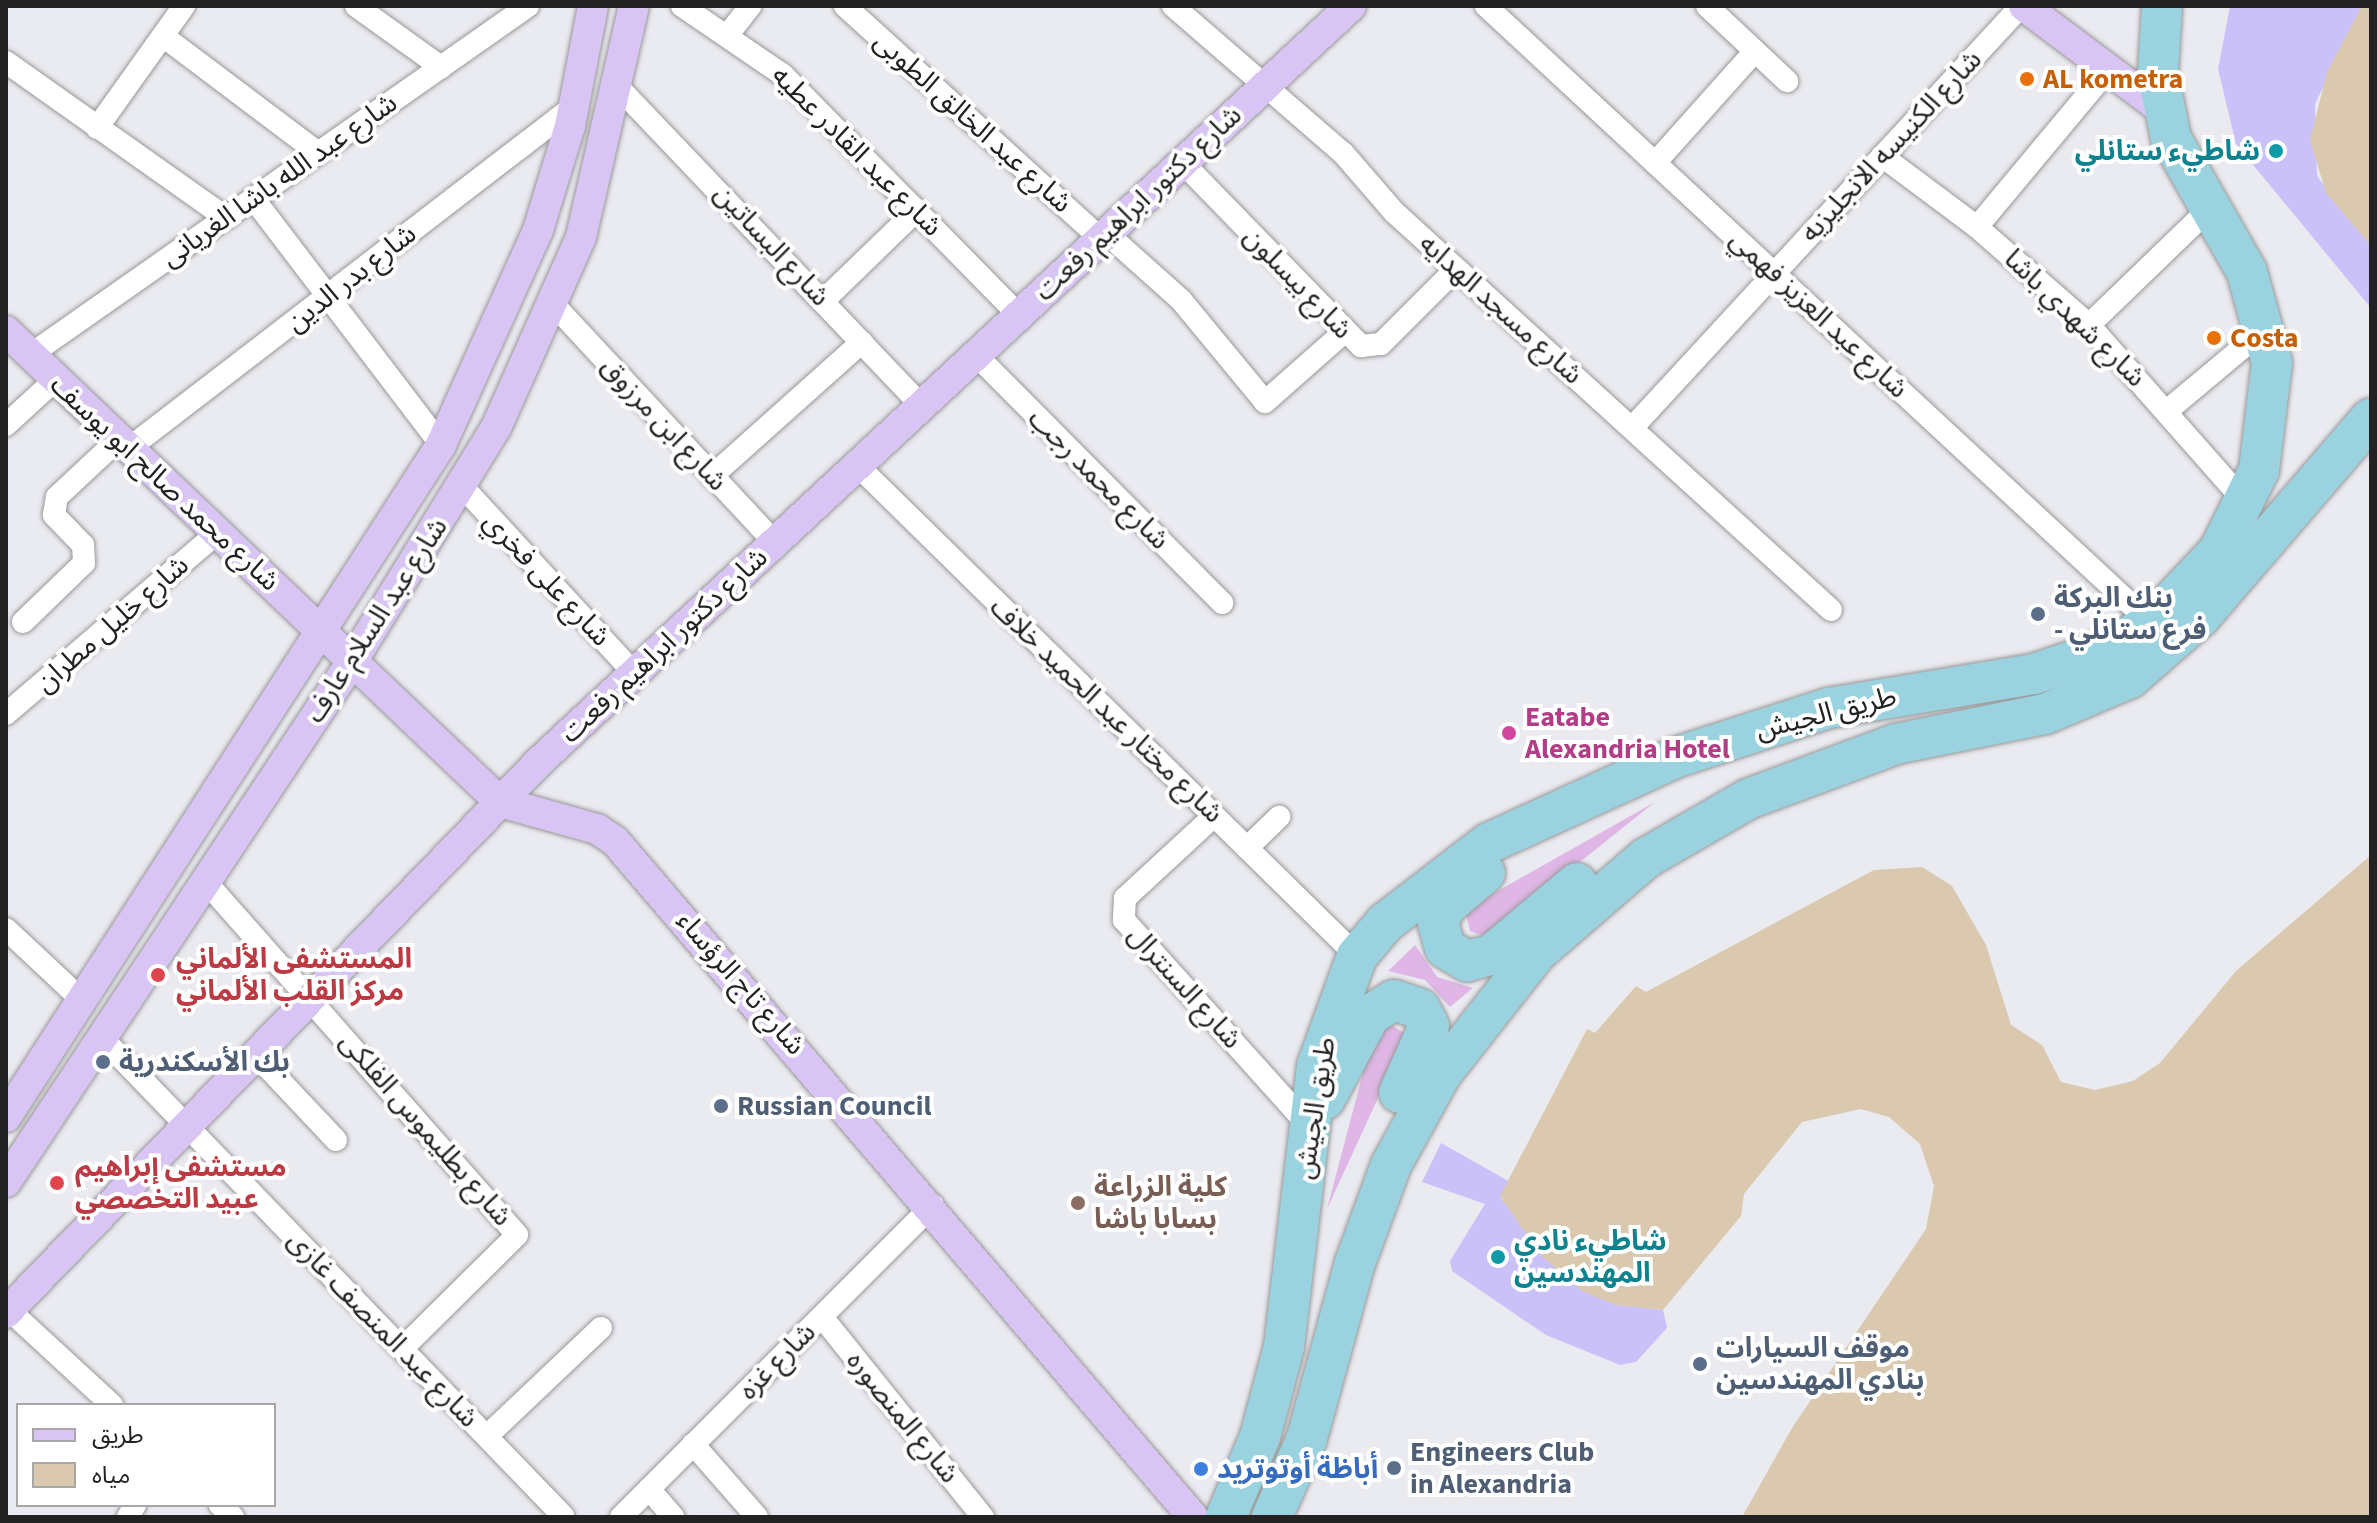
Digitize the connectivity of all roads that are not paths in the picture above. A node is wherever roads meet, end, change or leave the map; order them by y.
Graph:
1 (184, 6) edge
2 (356, 6) edge
3 (528, 6) edge
4 (593, 6) edge
5 (634, 6) edge
6 (682, 6) edge
7 (750, 6) edge
8 (845, 6) edge
9 (1173, 6) edge
10 (1351, 6) edge
11 (1486, 6) edge
12 (1707, 6) edge
13 (2022, 6) edge
14 (2162, 6) edge
15 (730, 32) junction
16 (163, 36) junction
17 (1755, 51) junction
18 (6, 62) edge
19 (441, 67) junction
20 (2107, 71) junction
21 (1787, 81) dead end
22 (620, 89) junction
23 (1262, 89) junction
24 (574, 106) junction
25 (2164, 111) junction
26 (97, 128) junction
27 (318, 153) junction
28 (1882, 156) junction
29 (1182, 162) junction
30 (1655, 163) junction
31 (253, 198) junction
32 (2209, 209) junction
33 (917, 210) junction
34 (226, 218) junction
35 (1977, 227) junction
36 (1103, 236) junction
37 (1455, 270) junction
38 (1775, 273) junction
39 (327, 296) junction
40 (823, 301) junction
41 (555, 306) junction
42 (1018, 314) junction
43 (2089, 325) junction
44 (2266, 328) junction
45 (6, 331) edge
46 (1344, 332) junction
47 (862, 342) junction
48 (975, 354) junction
49 (30, 355) junction
50 (55, 380) junction
51 (921, 405) junction
52 (2168, 410) junction
53 (2371, 418) edge
54 (6, 425) edge
55 (1632, 428) junction
56 (123, 444) junction
57 (441, 445) junction
58 (856, 464) junction
59 (712, 476) junction
60 (462, 486) junction
61 (2246, 503) junction
62 (217, 533) junction
63 (774, 542) junction
64 (1222, 603) dead end
65 (1831, 610) dead end
66 (23, 622) dead end
67 (2151, 623) junction
68 (325, 633) junction
69 (353, 660) junction
70 (633, 672) junction
71 (6, 714) edge
72 (500, 802) junction
73 (1214, 816) junction
74 (1279, 817) dead end
75 (1532, 819) junction
76 (1679, 837) junction
77 (1247, 848) junction
78 (206, 882) junction
79 (6, 929) edge
80 (1357, 956) junction
81 (310, 993) junction
82 (83, 1001) junction
83 (102, 1038) junction
84 (253, 1052) junction
85 (6, 1117) edge
86 (184, 1122) junction
87 (1308, 1125) junction
88 (336, 1140) dead end
89 (6, 1182) edge
90 (933, 1205) junction
91 (1373, 1206) junction
92 (7, 1312) edge
93 (822, 1317) junction
94 (601, 1328) dead end
95 (402, 1349) junction
96 (110, 1403) edge
97 (487, 1436) junction
98 (693, 1444) junction
99 (649, 1489) junction
100 (564, 1517) edge
101 (621, 1517) edge
102 (673, 1517) edge
103 (757, 1517) edge
104 (983, 1517) edge
105 (1193, 1517) edge
106 (1226, 1517) edge
107 (1272, 1517) edge

1 - 16 street
2 - 19 street
3 - 19 street, شارع عبد الله باشا الغريانى
4 - 24 street, شارع عبد السلام عارف
5 - 22 street, شارع عبد السلام عارف
6 - 15 street, شارع عبد القادر عطيه
7 - 15 street
8 - 36 street, شارع عبد الخالق الطوبى
9 - 23 street, شارع مسجد الهدايه
10 - 23 street, شارع دكتور ابراهيم رفعت
11 - 30 street, شارع عبد العزيز فهمي
12 - 17 street
13 - 20 street
13 - 28 street, شارع الكنيسه الانجليزيه
14 - 25 highway, طريق الجيش
15 - 33 street, شارع عبد القادر عطيه
16 - 26 street
16 - 27 street
17 - 21 street
17 - 30 street
18 - 26 street
19 - 27 street, شارع عبد الله باشا الغريانى
20 - 25 street
20 - 35 street
22 - 40 street, شارع البساتين
22 - 41 street, شارع عبد السلام عارف
23 - 29 street, شارع دكتور ابراهيم رفعت
23 - 37 street, شارع مسجد الهدايه
24 - 39 street, شارع بدر الدين
24 - 57 street, شارع عبد السلام عارف
25 - 32 highway, طريق الجيش
26 - 34 street
27 - 31 street, شارع عبد الله باشا الغريانى
28 - 35 street, شارع شهدي باشا
28 - 38 street, شارع الكنيسه الانجليزيه
29 - 36 street, شارع دكتور ابراهيم رفعت
29 - 46 street, شارع بيسلون
30 - 38 street, شارع عبد العزيز فهمي
31 - 34 street, شارع عبد الله باشا الغريانى
31 - 39 street
32 - 43 street
32 - 44 highway, طريق الجيش
33 - 40 street
33 - 42 street, شارع عبد القادر عطيه
34 - 49 street, شارع عبد الله باشا الغريانى
35 - 43 street, شارع شهدي باشا
36 - 42 street, شارع دكتور ابراهيم رفعت
36 - 46 street, شارع عبد الخالق الطوبى
37 - 46 street, شارع بيسلون
37 - 55 street, شارع مسجد الهدايه
38 - 55 street, شارع الكنيسه الانجليزيه
38 - 67 street, شارع عبد العزيز فهمي
39 - 56 street, شارع بدر الدين
39 - 57 street
40 - 47 street, شارع البساتين
41 - 59 street, شارع ابن مرزوق
41 - 60 street, شارع عبد السلام عارف
42 - 48 street, شارع دكتور ابراهيم رفعت
43 - 52 street, شارع شهدي باشا
44 - 52 street
44 - 61 highway, طريق الجيش
45 - 49 street, شارع محمد صالح ابو يوسف
47 - 51 street, شارع البساتين
47 - 59 street
48 - 51 street, شارع دكتور ابراهيم رفعت
48 - 64 street, شارع محمد رجب
49 - 50 street, شارع محمد صالح ابو يوسف
50 - 54 street
50 - 56 street, شارع محمد صالح ابو يوسف
51 - 58 street, شارع دكتور ابراهيم رفعت
52 - 61 street, شارع شهدي باشا
53 - 76 highway, طريق الجيش
55 - 65 street, شارع مسجد الهدايه
56 - 62 street, شارع محمد صالح ابو يوسف
56 - 66 street, شارع بدر الدين
57 - 68 street, شارع عبد السلام عارف
58 - 63 street, شارع دكتور ابراهيم رفعت
58 - 73 street, شارع مختار عبد الحميد خلاف
59 - 63 street, شارع ابن مرزوق
60 - 69 street, شارع عبد السلام عارف
60 - 70 street, شارع على فخري
61 - 67 highway, طريق الجيش
62 - 68 street, شارع محمد صالح ابو يوسف
62 - 71 street, شارع خليل مطران
63 - 70 street, شارع دكتور ابراهيم رفعت
67 - 75 highway, طريق الجيش
68 - 69 street, شارع تاج الرؤساء
68 - 82 street, شارع عبد السلام عارف
69 - 72 street, شارع تاج الرؤساء
69 - 78 street, شارع عبد السلام عارف
70 - 72 street, شارع دكتور ابراهيم رفعت
72 - 81 street, شارع دكتور ابراهيم رفعت
72 - 90 street, شارع تاج الرؤساء
73 - 77 street, شارع مختار عبد الحميد خلاف
73 - 87 street, شارع السنترال
74 - 77 street
75 - 76 highway
75 - 80 highway, طريق الجيش
76 - 91 highway, طريق الجيش
77 - 80 street, شارع مختار عبد الحميد خلاف
78 - 81 street, شارع بطليموس الفلكى
78 - 83 street, شارع عبد السلام عارف
79 - 82 street
80 - 87 highway, طريق الجيش
81 - 84 street, شارع دكتور ابراهيم رفعت
81 - 95 street, شارع بطليموس الفلكى
82 - 85 street, شارع عبد السلام عارف
83 - 86 street, شارع عبد المنصف غازى
83 - 89 street, شارع عبد السلام عارف
84 - 86 street, شارع دكتور ابراهيم رفعت
84 - 88 street
86 - 92 street, شارع دكتور ابراهيم رفعت
86 - 95 street, شارع عبد المنصف غازى
87 - 91 highway
87 - 106 highway, طريق الجيش
90 - 93 street, شارع غزه
90 - 105 street, شارع تاج الرؤساء
91 - 107 highway, طريق الجيش
92 - 96 street
93 - 98 street, شارع غزه
93 - 104 street, شارع المنصوره
94 - 97 street
95 - 97 street, شارع عبد المنصف غازى
97 - 100 street, شارع عبد المنصف غازى
98 - 99 street, شارع غزه
98 - 103 street
99 - 101 street, شارع غزه
99 - 102 street

